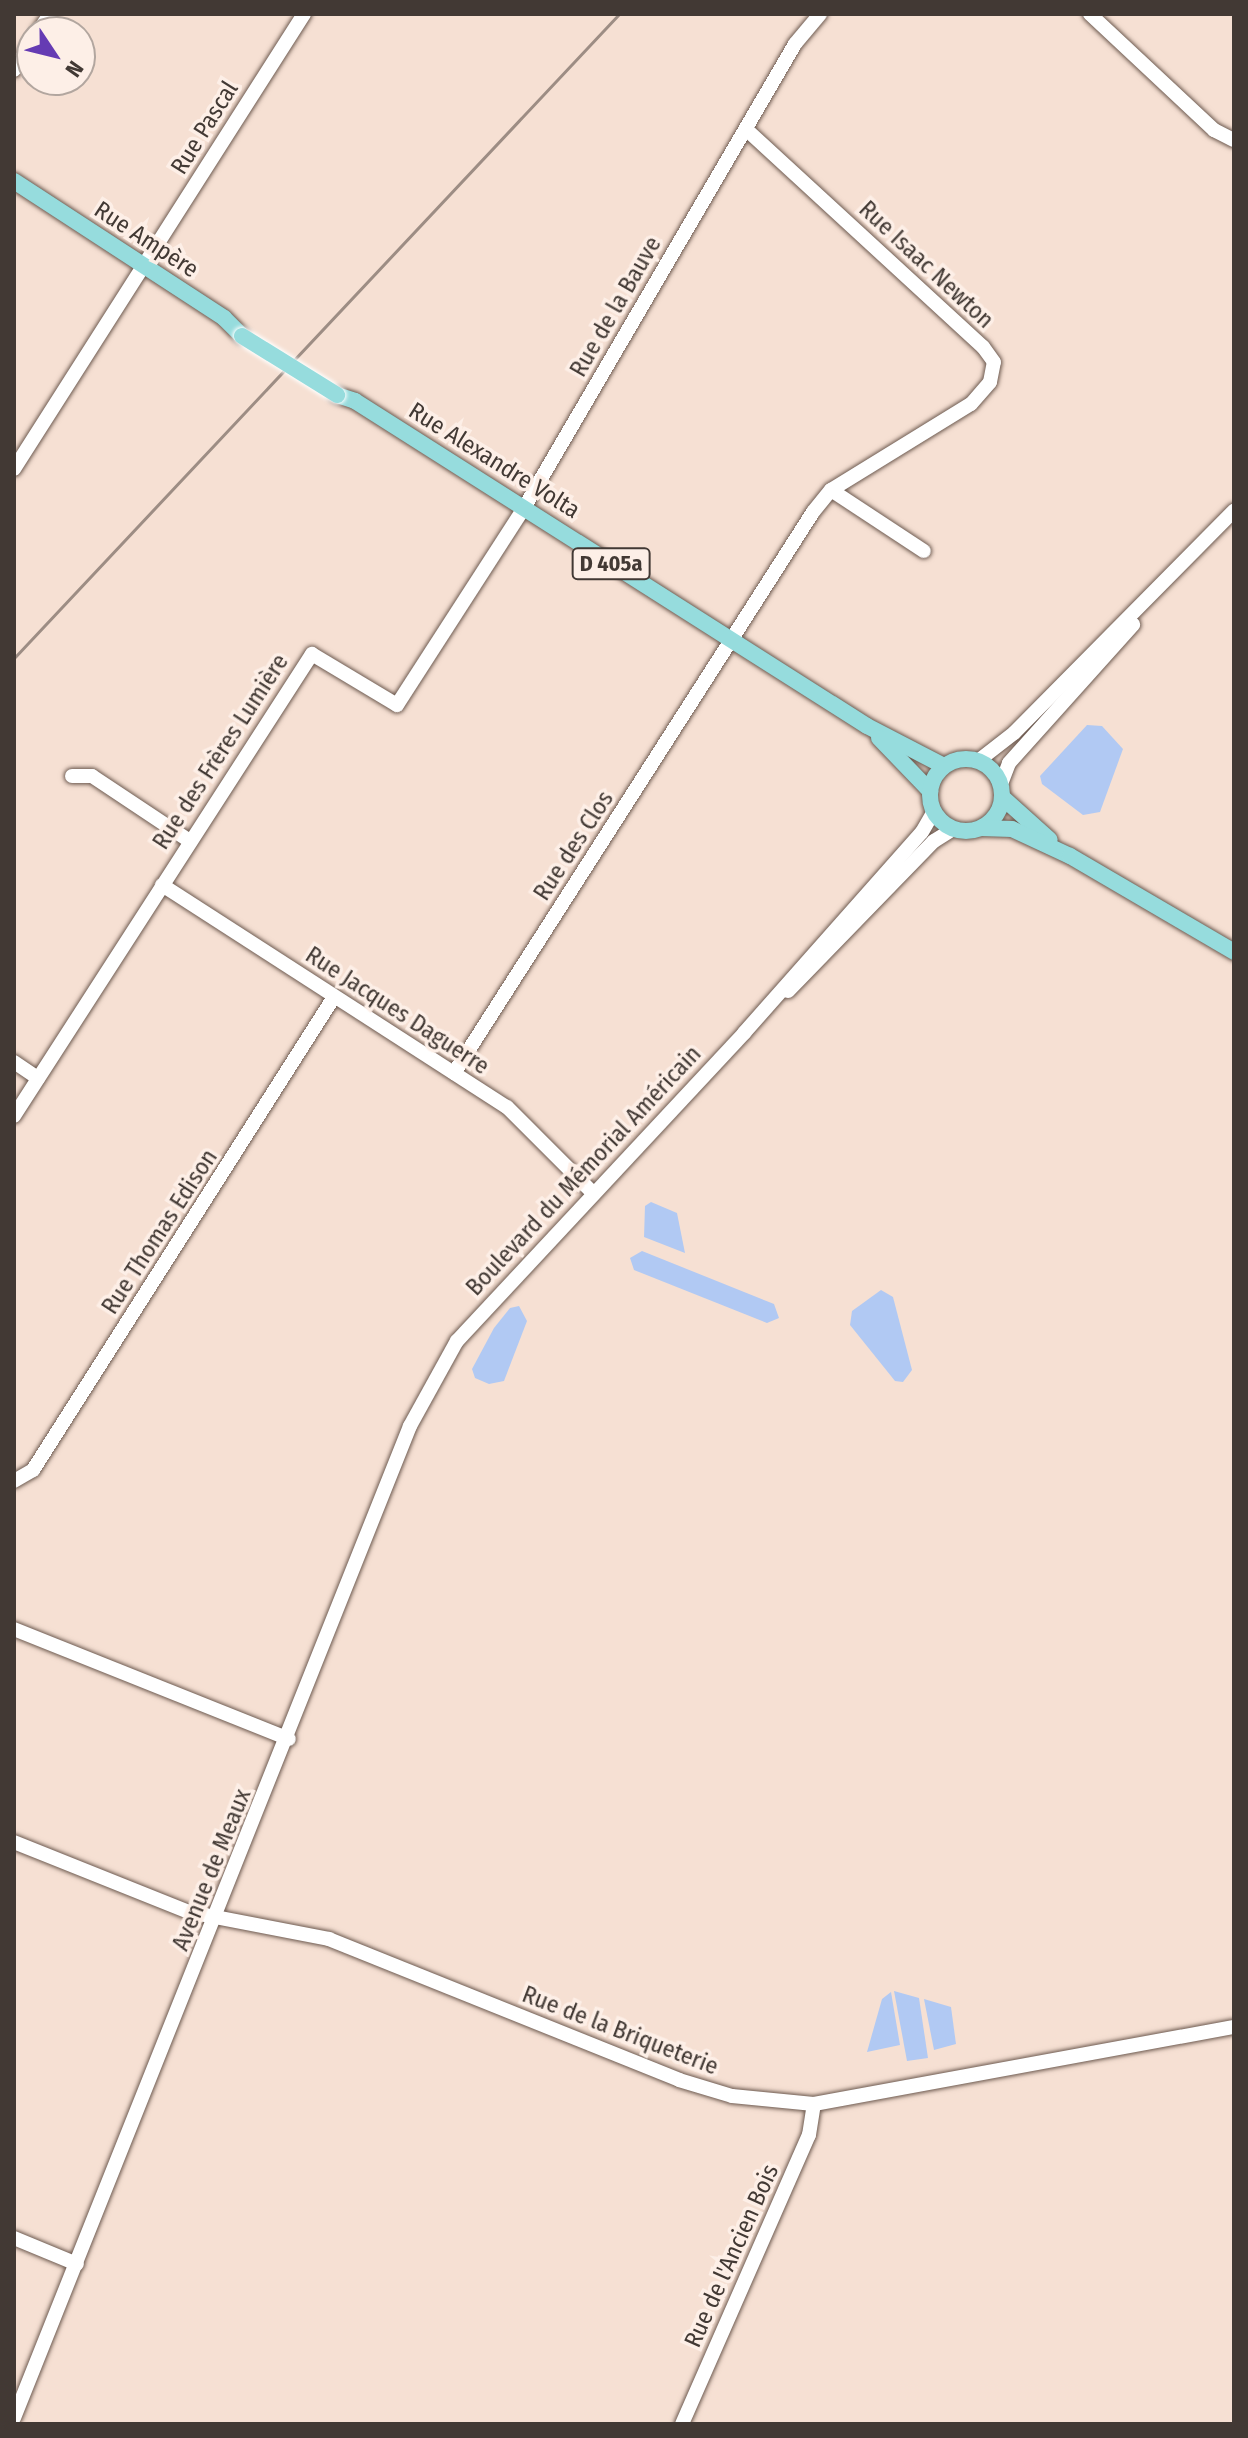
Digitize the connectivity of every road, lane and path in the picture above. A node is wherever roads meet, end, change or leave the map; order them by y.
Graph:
1 (304, 14) edge
2 (820, 14) edge
3 (1090, 14) edge
4 (746, 129) junction
5 (1234, 140) edge
6 (17, 185) edge
7 (143, 266) junction
8 (340, 391) joint
9 (14, 469) edge
10 (831, 490) junction
11 (524, 508) junction
12 (1234, 511) edge
13 (924, 551) dead end
14 (1189, 558) junction
15 (730, 641) junction
16 (867, 726) junction
17 (978, 761) junction
18 (944, 766) junction
19 (72, 776) dead end
20 (1001, 790) junction
21 (930, 791) junction
22 (934, 811) junction
23 (981, 828) junction
24 (953, 829) junction
25 (190, 841) junction
26 (1070, 856) junction
27 (162, 885) junction
28 (1234, 952) edge
29 (334, 997) junction
30 (744, 1033) junction
31 (14, 1062) edge
32 (454, 1073) junction
33 (38, 1078) junction
34 (14, 1116) edge
35 (593, 1193) junction
36 (457, 1341) joint
37 (14, 1481) edge
38 (14, 1629) edge
39 (289, 1739) junction
40 (14, 1842) edge
41 (216, 1920) junction
42 (1234, 2027) edge
43 (814, 2104) junction
44 (14, 2238) edge
45 (77, 2264) junction
46 (14, 2418) edge
47 (682, 2424) edge

1 - 7 street, Rue Pascal
2 - 4 street, Rue de la Bauve
3 - 5 street
4 - 10 street, Rue Isaac Newton
4 - 11 street, Rue de la Bauve
6 - 7 main road, Rue Ampère
7 - 8 main road, Rue Ampère, bridge
7 - 9 street, Rue Pascal
8 - 11 main road, Rue Alexandre Volta / D 405a
10 - 13 street
10 - 15 street, Rue Isaac Newton
11 - 15 main road, Rue Alexandre Volta / D 405a
11 - 25 street, Rue des Frères Lumière
12 - 14 street
14 - 17 street
14 - 20 street
15 - 16 main road, Rue Alexandre Volta / D 405a
15 - 32 street, Rue des Clos
16 - 18 main road, Rue Alexandre Volta / D 405a
16 - 21 main road, Rue Alexandre Volta / D 405a
17 - 18 main road
17 - 20 main road
18 - 21 main road
19 - 25 street
20 - 23 main road
20 - 26 main road
21 - 22 main road
22 - 24 main road
22 - 30 street
23 - 24 main road
23 - 26 main road
24 - 30 street
25 - 27 street, Rue des Frères Lumière
26 - 28 main road
27 - 29 street, Rue Jacques Daguerre
27 - 33 street, Rue des Frères Lumière
29 - 32 street, Rue Jacques Daguerre
29 - 37 street, Rue Thomas Edison
30 - 35 street, Boulevard du Mémorial Américain
31 - 33 street
32 - 35 street, Rue Jacques Daguerre
33 - 34 street, Rue des Frères Lumière
35 - 36 street, Boulevard du Mémorial Américain
36 - 39 street, Avenue de Meaux
38 - 39 street
39 - 41 street, Avenue de Meaux
40 - 41 street, Rue de la Briqueterie
41 - 43 street, Rue de la Briqueterie
41 - 45 street, Avenue de Meaux
42 - 43 street, Rue de la Briqueterie
43 - 47 street, Rue de l'Ancien Bois
44 - 45 street
45 - 46 street, Avenue de Meaux

